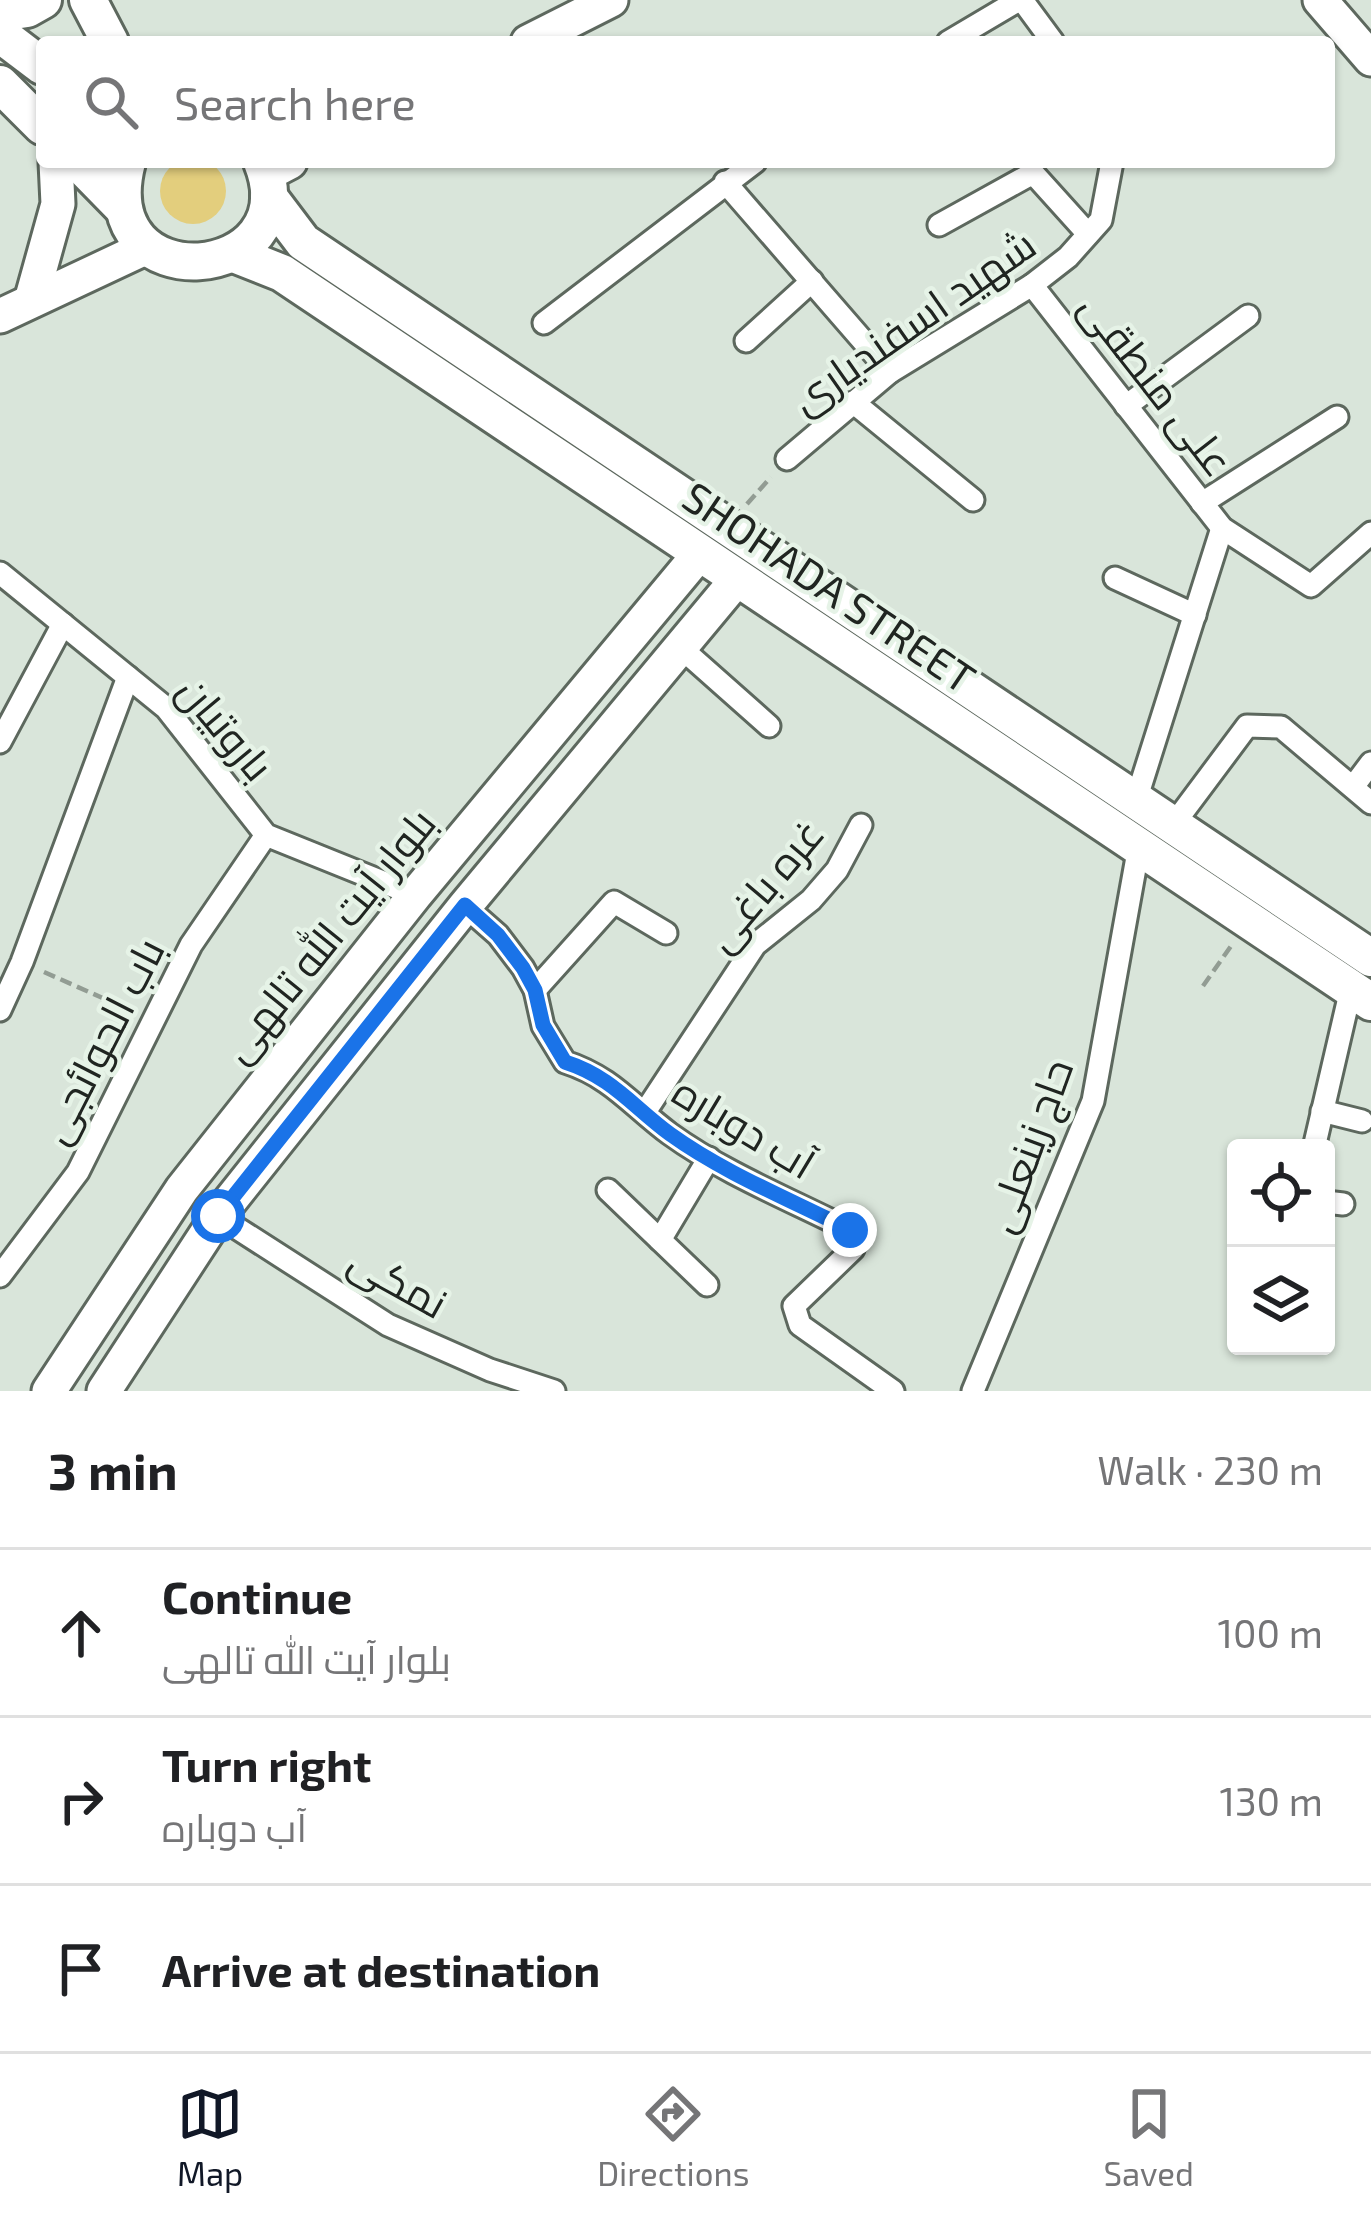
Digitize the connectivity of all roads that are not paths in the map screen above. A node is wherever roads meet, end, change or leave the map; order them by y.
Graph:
1 (43, 0) edge
2 (88, 0) edge
3 (611, 0) edge
4 (1020, 0) edge
5 (1320, 0) edge
6 (0, 14) edge
7 (0, 34) edge
8 (107, 36) edge
9 (540, 36) edge
10 (958, 36) edge
11 (1049, 36) edge
12 (1371, 59) edge
13 (36, 61) edge
14 (0, 84) edge
15 (36, 120) edge
16 (56, 168) edge
17 (84, 168) edge
18 (126, 168) edge
19 (746, 168) edge
20 (1111, 168) edge
21 (272, 174) edge
22 (724, 182) junction
23 (124, 208) junction
24 (939, 225) dead end
25 (1088, 234) junction
26 (147, 247) junction
27 (234, 254) junction
28 (812, 281) junction
29 (1032, 285) junction
30 (15, 308) edge
31 (1248, 316) dead end
32 (544, 323) dead end
33 (746, 341) dead end
34 (890, 372) junction
35 (854, 402) junction
36 (1126, 406) junction
37 (1337, 417) dead end
38 (787, 459) road end
39 (973, 500) dead end
40 (1202, 503) junction
41 (1222, 528) junction
42 (1371, 532) edge
43 (700, 553) junction
44 (0, 573) edge
45 (738, 578) junction
46 (1115, 578) dead end
47 (1195, 615) junction
48 (63, 624) junction
49 (680, 647) junction
50 (128, 677) junction
51 (769, 726) dead end
52 (0, 742) edge
53 (1371, 764) edge
54 (1353, 787) junction
55 (1136, 800) junction
56 (1371, 803) edge
57 (861, 825) dead end
58 (1173, 825) junction
59 (266, 836) junction
60 (1139, 847) junction
61 (415, 895) junction
62 (465, 905) junction
63 (666, 933) dead end
64 (1364, 983) edge
65 (535, 990) junction
66 (0, 1010) edge
67 (1322, 1111) junction
68 (645, 1112) junction
69 (1362, 1121) dead end
70 (1316, 1139) edge
71 (710, 1158) junction
72 (608, 1190) dead end
73 (218, 1216) junction
74 (659, 1240) junction
75 (0, 1276) edge
76 (707, 1285) dead end
77 (544, 1390) edge
78 (50, 1391) edge
79 (104, 1391) edge
80 (893, 1391) edge
81 (973, 1391) edge

1 - 6 main road
2 - 8 main road
3 - 9 main road
4 - 10 street
4 - 11 street
5 - 12 main road
7 - 13 main road
14 - 15 main road
16 - 30 main road
17 - 23 main road
18 - 23 main road
19 - 22 street
20 - 25 street, شهید اسفندیاری
21 - 27 main road
21 - 55 main road, SHOHADA STREET
22 - 28 street
22 - 32 street
23 - 26 main road
24 - 25 street
25 - 29 street, شهید اسفندیاری
26 - 27 main road
26 - 30 main road
27 - 43 main road, SHOHADA STREET
28 - 33 street
28 - 34 street
29 - 34 street, شهید اسفندیاری
29 - 36 street, علی منطقی
31 - 36 street
34 - 35 street, شهید اسفندیاری
35 - 38 street, شهید اسفندیاری
35 - 39 street
36 - 40 street, علی منطقی
37 - 40 street
40 - 41 street, علی منطقی
41 - 42 street, علی منطقی
41 - 47 street
43 - 45 main road, SHOHADA STREET
43 - 61 main road, بلوار آیت الله تالهی
44 - 48 street, باروتیان
45 - 49 main road
45 - 60 main road, SHOHADA STREET
46 - 47 street
47 - 55 street
48 - 50 street, باروتیان
48 - 52 street
49 - 51 street
49 - 62 main road
50 - 59 street, باروتیان
50 - 66 street
53 - 54 street
54 - 56 street
54 - 58 street
55 - 58 main road, SHOHADA STREET
57 - 68 street, غره باغی
58 - 64 main road, SHOHADA STREET
59 - 61 street, باروتیان
59 - 75 street, باب الحوائجی
60 - 64 main road, SHOHADA STREET
60 - 81 street, حاج زینعلی
61 - 62 main road
61 - 78 main road, بلوار آیت الله تالهی
62 - 65 street, آب دوباره
62 - 73 main road
63 - 65 street
64 - 67 street
65 - 68 street, آب دوباره
67 - 69 street
67 - 70 street
68 - 71 street, آب دوباره
71 - 74 street
71 - 80 street, آب دوباره
72 - 74 street
73 - 77 street, نمکی
73 - 79 main road
74 - 76 street

